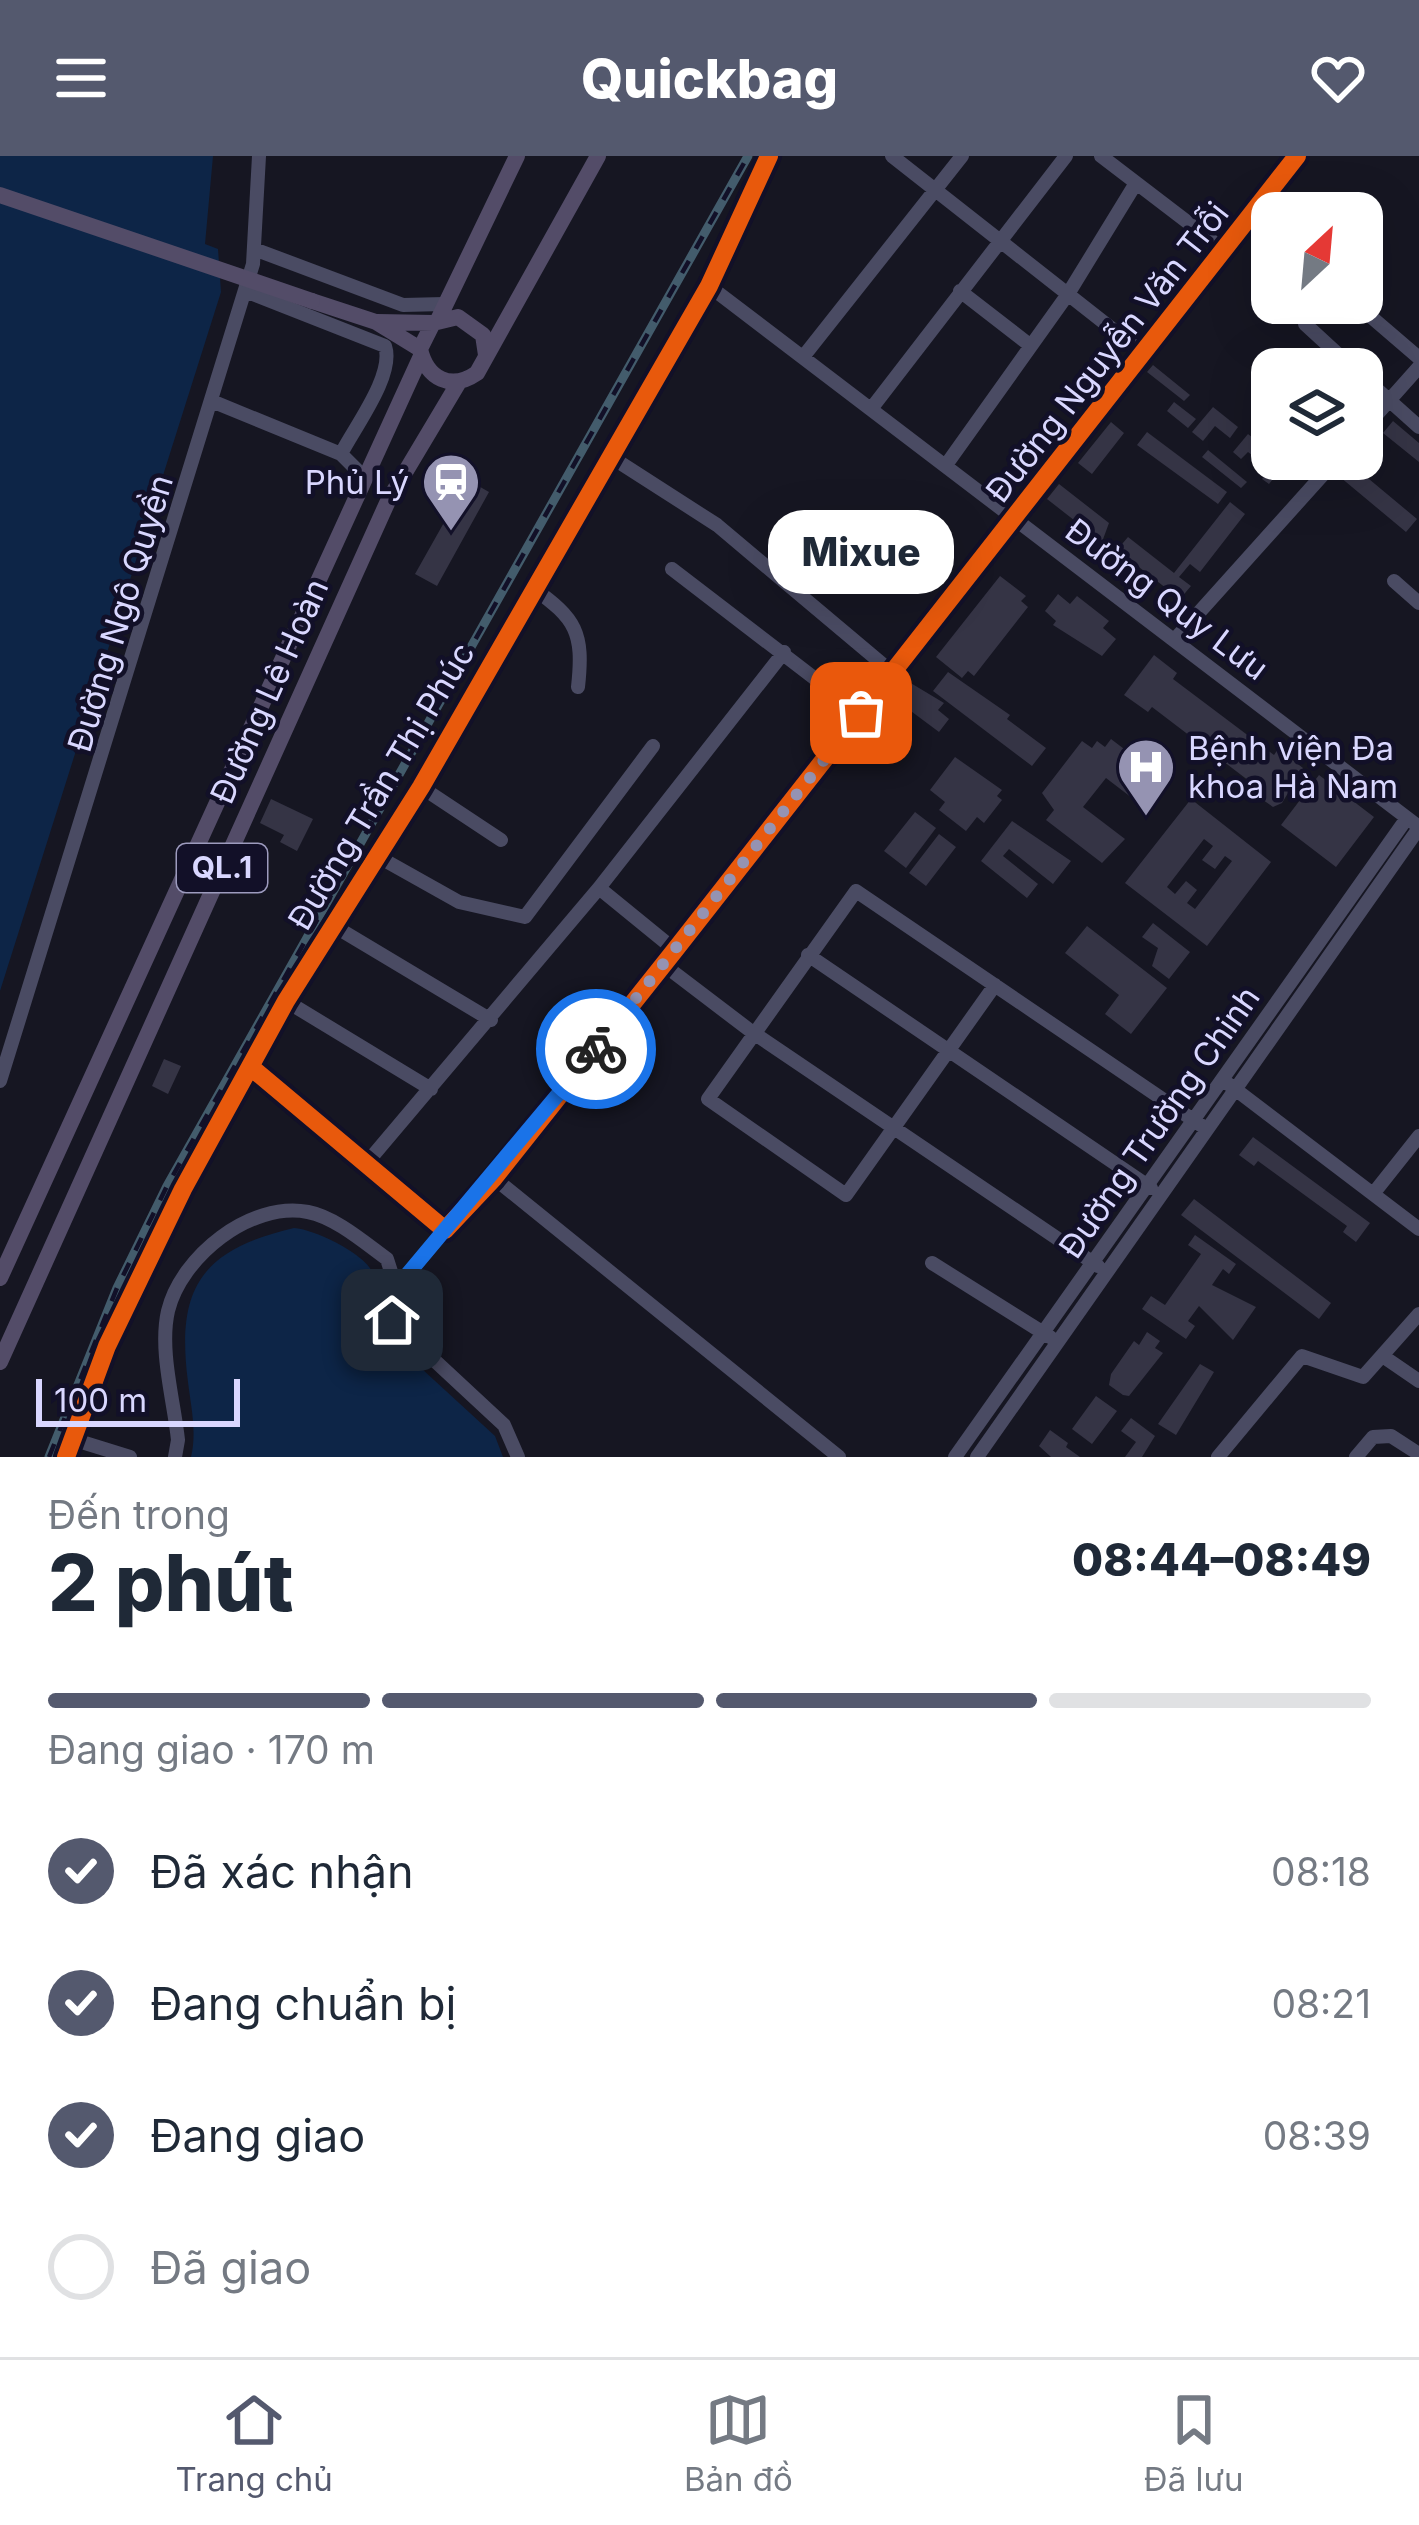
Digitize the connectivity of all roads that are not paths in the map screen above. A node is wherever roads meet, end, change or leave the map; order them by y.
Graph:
1 (259, 156) edge
2 (517, 156) edge
3 (598, 156) edge
4 (769, 156) edge
5 (892, 156) edge
6 (962, 156) edge
7 (1066, 156) edge
8 (1101, 156) edge
9 (1297, 156) edge
10 (1136, 183) junction
11 (935, 190) junction
12 (1269, 192) edge
13 (0, 195) edge
14 (1251, 215) edge
15 (999, 241) junction
16 (254, 249) junction
17 (1224, 250) junction
18 (709, 286) junction
19 (245, 291) junction
20 (960, 291) junction
21 (1068, 294) junction
22 (438, 316) junction
23 (376, 322) junction
24 (1304, 324) dead end
25 (1378, 324) edge
26 (1031, 346) junction
27 (1331, 348) edge
28 (421, 353) junction
29 (1144, 354) junction
30 (486, 355) junction
31 (803, 357) junction
32 (1419, 362) edge
33 (459, 382) junction
34 (1383, 395) edge
35 (1389, 400) junction
36 (214, 402) junction
37 (1383, 407) edge
38 (871, 409) junction
39 (1419, 427) edge
40 (341, 454) junction
41 (608, 455) junction
42 (946, 465) junction
43 (363, 476) junction
44 (1318, 480) edge
45 (353, 497) junction
46 (383, 511) junction
47 (1017, 519) junction
48 (672, 569) dead end
49 (1394, 581) dead end
50 (533, 588) junction
51 (1419, 603) edge
52 (1177, 637) junction
53 (784, 652) junction
54 (893, 673) junction
55 (578, 687) dead end
56 (861, 713) junction
57 (653, 746) dead end
58 (223, 784) junction
59 (421, 787) junction
60 (253, 800) junction
61 (1415, 824) edge
62 (501, 840) dead end
63 (377, 856) junction
64 (599, 888) junction
65 (334, 926) junction
66 (675, 950) junction
67 (808, 955) junction
68 (664, 964) junction
69 (994, 985) junction
70 (286, 1001) junction
71 (490, 1020) junction
72 (752, 1032) junction
73 (947, 1051) junction
74 (97, 1061) junction
75 (253, 1069) junction
76 (127, 1076) junction
77 (0, 1081) edge
78 (1227, 1084) junction
79 (430, 1089) junction
80 (1199, 1125) junction
81 (892, 1128) junction
82 (1419, 1136) edge
83 (365, 1165) junction
84 (494, 1178) junction
85 (1153, 1190) junction
86 (1373, 1194) junction
87 (1419, 1228) edge
88 (445, 1230) junction
89 (932, 1263) dead end
90 (1100, 1267) junction
91 (0, 1278) edge
92 (391, 1294) junction
93 (1419, 1314) edge
94 (8, 1317) edge
95 (1050, 1337) junction
96 (1384, 1357) junction
97 (0, 1362) edge
98 (1419, 1381) edge
99 (980, 1422) junction
100 (994, 1432) junction
101 (72, 1439) junction
102 (1419, 1454) edge
103 (66, 1457) edge
104 (130, 1457) edge
105 (175, 1457) edge
106 (518, 1457) edge
107 (839, 1457) edge
108 (955, 1457) edge
109 (977, 1457) edge
110 (1218, 1457) edge
111 (1356, 1457) edge

1 - 16 street, Đường Ngô Quyền
2 - 22 main road
3 - 30 main road
4 - 18 street, Đường Trần Thị Phúc
5 - 11 street
6 - 11 street
7 - 15 street
8 - 10 street
9 - 12 street, Đường Nguyễn Văn Trỗi
10 - 17 street
10 - 21 street
11 - 15 street
11 - 31 street
13 - 23 main road, bridge
14 - 17 street, Đường Nguyễn Văn Trỗi
15 - 20 street
15 - 21 street
16 - 19 street, Đường Ngô Quyền
16 - 22 street
17 - 29 street, Đường Nguyễn Văn Trỗi
18 - 31 street, Đường Quy Lưu
18 - 41 street, Đường Trần Thị Phúc
19 - 36 street, Đường Ngô Quyền
19 - 40 street
20 - 26 street
20 - 38 street
21 - 26 street
21 - 29 street
22 - 23 main road
22 - 28 main road
22 - 30 main road
23 - 28 main road
24 - 27 street
25 - 32 street
26 - 42 street
28 - 33 main road
28 - 43 main road, Đường Lê Hoàn / QL.1
29 - 47 street, Đường Nguyễn Văn Trỗi
30 - 33 main road
31 - 38 street, Đường Quy Lưu
32 - 35 street
33 - 46 main road, Đường Lê Hoàn / QL.1
34 - 35 street
35 - 37 street
35 - 39 street
36 - 40 street
36 - 77 street, Đường Ngô Quyền
38 - 42 street, Đường Quy Lưu
40 - 43 street
41 - 50 street, Đường Trần Thị Phúc
41 - 54 street
42 - 47 street, Đường Quy Lưu
43 - 45 main road, Đường Lê Hoàn / QL.1
44 - 52 street
45 - 46 main road
45 - 58 main road, Đường Lê Hoàn / QL.1
46 - 60 main road, Đường Lê Hoàn / QL.1
47 - 52 street, Đường Quy Lưu
47 - 54 street, Đường Nguyễn Văn Trỗi
48 - 53 street
49 - 51 street
50 - 55 street
50 - 59 street, Đường Trần Thị Phúc
52 - 61 street, Đường Quy Lưu
53 - 56 street
53 - 64 street
54 - 56 street, Đường Nguyễn Văn Trỗi
56 - 66 street, Đường Nguyễn Văn Trỗi
57 - 63 street
58 - 60 main road
58 - 74 main road, Đường Lê Hoàn / QL.1
59 - 62 street
59 - 63 street, Đường Trần Thị Phúc
60 - 76 main road, Đường Lê Hoàn / QL.1
61 - 78 street, Đường Trường Chinh
63 - 65 street, Đường Trần Thị Phúc
64 - 66 street
64 - 71 street
65 - 70 street, Đường Trần Thị Phúc
65 - 71 street
66 - 68 street, Đường Nguyễn Văn Trỗi
67 - 69 street
67 - 72 street
67 - 73 street
68 - 72 street
68 - 84 street, Đường Nguyễn Văn Trỗi
69 - 73 street
69 - 80 street
70 - 75 street, Đường Trần Thị Phúc
70 - 79 street
71 - 79 street
72 - 81 street
72 - 81 street
73 - 81 street
73 - 85 street
74 - 76 main road
74 - 91 main road, Đường Lê Hoàn / QL.1
75 - 83 street
75 - 101 street, Đường Trần Thị Phúc
76 - 94 main road, Đường Lê Hoàn / QL.1
78 - 80 street, Đường Trường Chinh
78 - 86 street
79 - 83 street
80 - 85 street, Đường Trường Chinh
81 - 90 street
82 - 86 street
83 - 88 street
84 - 88 street, Đường Nguyễn Văn Trỗi
84 - 107 street
85 - 90 street, Đường Trường Chinh
86 - 87 street
88 - 92 street, Đường Nguyễn Văn Trỗi
89 - 95 street
90 - 95 street, Đường Trường Chinh
92 - 105 street
92 - 106 street
93 - 96 street
94 - 97 main road, Đường Lê Hoàn / QL.1
95 - 99 street, Đường Trường Chinh
95 - 100 street, Đường Trường Chinh
96 - 98 street
96 - 110 street
99 - 100 street
99 - 108 street, Đường Trường Chinh
100 - 109 street, Đường Trường Chinh
101 - 103 street, Đường Trần Thị Phúc
101 - 104 street
102 - 111 street

